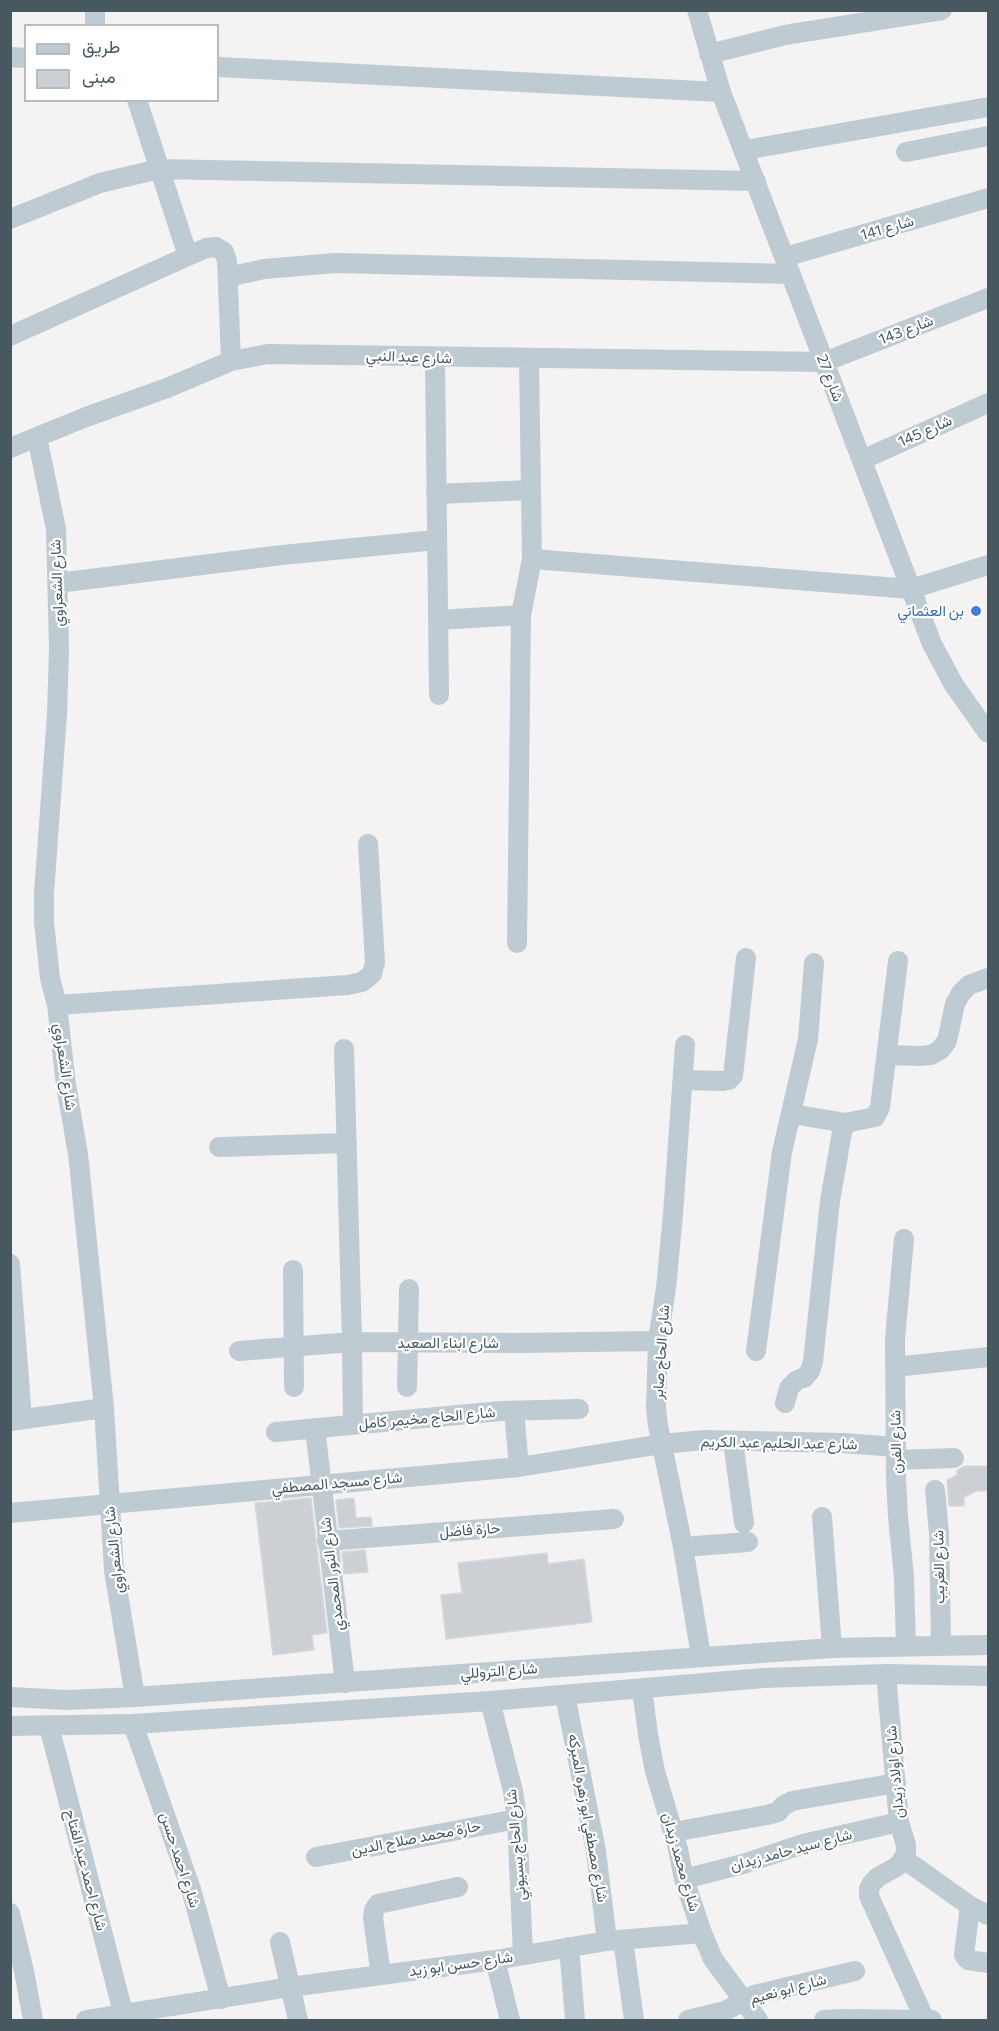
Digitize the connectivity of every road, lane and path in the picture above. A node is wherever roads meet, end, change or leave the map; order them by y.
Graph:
1 (697, 10) edge
2 (942, 10) edge
3 (709, 54) junction
4 (219, 66) edge
5 (721, 92) junction
6 (137, 102) edge
7 (988, 107) edge
8 (988, 136) edge
9 (745, 150) junction
10 (906, 152) dead end
11 (159, 169) junction
12 (756, 181) junction
13 (988, 198) edge
14 (10, 219) edge
15 (188, 256) junction
16 (788, 266) junction
17 (228, 277) junction
18 (988, 298) edge
19 (10, 336) edge
20 (435, 358) junction
21 (529, 359) junction
22 (231, 361) junction
23 (824, 362) junction
24 (988, 403) edge
25 (37, 437) junction
26 (10, 448) edge
27 (862, 460) junction
28 (531, 490) junction
29 (436, 494) junction
30 (436, 540) junction
31 (532, 559) junction
32 (988, 566) edge
33 (58, 583) junction
34 (911, 589) junction
35 (521, 615) junction
36 (438, 620) junction
37 (439, 694) dead end
38 (988, 733) edge
39 (368, 844) dead end
40 (517, 943) dead end
41 (746, 958) dead end
42 (898, 961) dead end
43 (814, 963) dead end
44 (988, 978) edge
45 (57, 1005) junction
46 (685, 1045) dead end
47 (344, 1049) dead end
48 (887, 1055) junction
49 (683, 1080) junction
50 (792, 1113) junction
51 (846, 1124) junction
52 (347, 1143) junction
53 (219, 1147) dead end
54 (904, 1239) dead end
55 (10, 1264) edge
56 (293, 1269) dead end
57 (409, 1289) dead end
58 (658, 1341) junction
59 (352, 1342) junction
60 (408, 1342) junction
61 (294, 1345) junction
62 (239, 1351) dead end
63 (756, 1351) dead end
64 (988, 1357) edge
65 (895, 1367) junction
66 (294, 1387) dead end
67 (407, 1387) dead end
68 (785, 1403) dead end
69 (104, 1408) junction
70 (579, 1409) dead end
71 (514, 1411) junction
72 (16, 1419) edge
73 (353, 1425) junction
74 (315, 1428) junction
75 (276, 1432) dead end
76 (733, 1440) junction
77 (662, 1444) junction
78 (896, 1453) junction
79 (954, 1458) dead end
80 (519, 1467) junction
81 (321, 1484) junction
82 (935, 1490) dead end
83 (109, 1503) junction
84 (10, 1513) edge
85 (822, 1517) dead end
86 (614, 1519) dead end
87 (327, 1541) junction
88 (683, 1547) junction
89 (941, 1645) junction
90 (988, 1645) edge
91 (906, 1646) junction
92 (832, 1648) junction
93 (700, 1656) junction
94 (886, 1674) junction
95 (988, 1676) edge
96 (345, 1683) junction
97 (642, 1688) junction
98 (565, 1695) junction
99 (10, 1697) edge
100 (135, 1697) junction
101 (490, 1701) junction
102 (133, 1724) junction
103 (10, 1726) edge
104 (49, 1726) junction
105 (896, 1783) junction
106 (517, 1819) junction
107 (899, 1822) junction
108 (673, 1832) junction
109 (316, 1857) dead end
110 (904, 1859) junction
111 (684, 1879) junction
112 (458, 1887) dead end
113 (970, 1906) junction
114 (10, 1913) edge
115 (988, 1915) edge
116 (702, 1933) junction
117 (615, 1941) junction
118 (280, 1942) dead end
119 (568, 1947) junction
120 (523, 1955) junction
121 (495, 1960) junction
122 (988, 1963) edge
123 (855, 1971) dead end
124 (381, 1975) junction
125 (290, 1988) junction
126 (221, 1999) junction
127 (743, 2001) junction
128 (195, 2012) edge
129 (124, 2017) edge
130 (33, 2020) edge
131 (86, 2020) edge
132 (298, 2020) edge
133 (510, 2020) edge
134 (575, 2020) edge
135 (634, 2020) edge
136 (688, 2020) edge
137 (758, 2020) edge
138 (833, 2020) edge
139 (918, 2020) edge

1 - 3 street, شارع 27
2 - 3 street
3 - 5 street, شارع 27
4 - 5 street
5 - 9 street, شارع 27
6 - 11 street
7 - 9 street
8 - 10 street
9 - 12 street, شارع 27
11 - 12 street
11 - 14 street
11 - 15 street
12 - 16 street, شارع 27
13 - 16 street, شارع 141
15 - 17 street
15 - 19 street
16 - 17 street, شارع 141
16 - 23 street, شارع 27
17 - 22 street
18 - 23 street, شارع 143
20 - 21 street, شارع عبد النبي
20 - 22 street, شارع عبد النبي
20 - 29 street
21 - 23 street, شارع عبد النبي
21 - 28 street
22 - 25 street, شارع عبد النبي
23 - 27 street, شارع 27
24 - 27 street, شارع 145
25 - 26 street, شارع عبد النبي
25 - 33 street, شارع الشعراوي
27 - 34 street, شارع 27
28 - 29 street
28 - 31 street
29 - 30 street
30 - 33 street
30 - 36 street
31 - 34 street
31 - 35 street
32 - 34 street
33 - 45 street, شارع الشعراوي
34 - 38 street, شارع 27
35 - 36 street
35 - 40 street
36 - 37 street
39 - 45 street
41 - 49 street
42 - 48 street
43 - 50 street
44 - 48 street
45 - 69 street, شارع الشعراوي
46 - 49 street, شارع الحاج صابر
47 - 52 street
48 - 51 street
49 - 58 street, شارع الحاج صابر
50 - 51 street
50 - 63 street
51 - 68 street
52 - 53 street
52 - 59 street
54 - 65 street, شارع الفرن
55 - 72 street
56 - 61 street
57 - 60 street
58 - 60 street, شارع ابناء الصعيد
58 - 77 street, شارع الحاج صابر
59 - 60 street, شارع ابناء الصعيد
59 - 61 street, شارع ابناء الصعيد
59 - 73 street
60 - 67 street
61 - 62 street, شارع ابناء الصعيد
61 - 66 street
64 - 65 street
65 - 78 street, شارع الفرن
69 - 72 street
69 - 83 street, شارع الشعراوي
70 - 71 street, شارع الحاج مخيمر كامل
71 - 73 street, شارع الحاج مخيمر كامل
71 - 80 street
73 - 74 street, شارع الحاج مخيمر كامل
74 - 75 street, شارع الحاج مخيمر كامل
74 - 81 street, شارع النور المحمدي
76 - 77 street, شارع عبد الحليم عبد الكريم
76 - 78 street, شارع عبد الحليم عبد الكريم
76 - 88 street
77 - 80 street, شارع مسجد المصطفي
77 - 88 street, شارع الحاج صابر
78 - 79 street, شارع عبد الحليم عبد الكريم
78 - 91 street, شارع الفرن
80 - 81 street, شارع مسجد المصطفي
81 - 83 street, شارع مسجد المصطفي
81 - 87 street, شارع النور المحمدي
82 - 89 street, شارع الغريب
83 - 84 street, شارع مسجد المصطفي
83 - 100 street, شارع الشعراوي
85 - 92 street
86 - 87 street, حارة فاضل
87 - 96 street, شارع النور المحمدي
88 - 93 street, شارع الحاج صابر
89 - 90 street, شارع التروللي
89 - 91 street, شارع التروللي
91 - 92 street, شارع التروللي
92 - 93 street, شارع التروللي
93 - 96 street, شارع التروللي
94 - 95 street, شارع التروللي
94 - 97 street, شارع التروللي
94 - 105 street, شارع اولاد زيدان
96 - 100 street, شارع التروللي
97 - 98 street, شارع التروللي
97 - 108 street, شارع محمد زيدان
98 - 101 street, شارع التروللي
98 - 117 street, شارع مصطفي ابو زهره المبركه
99 - 100 street, شارع التروللي
101 - 102 street, شارع التروللي
101 - 106 street, شارع الحاج بسيوني
102 - 104 street, شارع التروللي
102 - 126 street, شارع احمد حسن
103 - 104 street, شارع التروللي
104 - 129 street, شارع احمد عبد الفتاح
105 - 107 street, شارع اولاد زيدان
105 - 108 street
106 - 109 street, حارة محمد صلاح الدين
106 - 120 street, شارع الحاج بسيوني
107 - 110 street, شارع اولاد زيدان
107 - 111 street, شارع سيد حامد زيدان
108 - 111 street, شارع محمد زيدان
110 - 113 street
110 - 139 street
111 - 116 street, شارع محمد زيدان
112 - 124 street
113 - 115 street
113 - 122 street
114 - 130 street
116 - 117 street, شارع حسن ابو زيد
116 - 127 street, شارع محمد زيدان
117 - 119 street, شارع حسن ابو زيد
117 - 135 street, شارع مصطفي ابو زهره المبركه
118 - 125 street
119 - 120 street, شارع حسن ابو زيد
119 - 134 street
120 - 121 street, شارع حسن ابو زيد
121 - 124 street, شارع حسن ابو زيد
121 - 133 street
123 - 127 street, شارع ابو نعيم
124 - 125 street, شارع حسن ابو زيد
125 - 126 street, شارع حسن ابو زيد
125 - 132 street
126 - 128 street, شارع حسن ابو زيد
127 - 136 street, شارع ابو نعيم
127 - 137 street, شارع محمد زيدان
128 - 129 street, شارع حسن ابو زيد
129 - 131 street, شارع حسن ابو زيد
138 - 139 street

